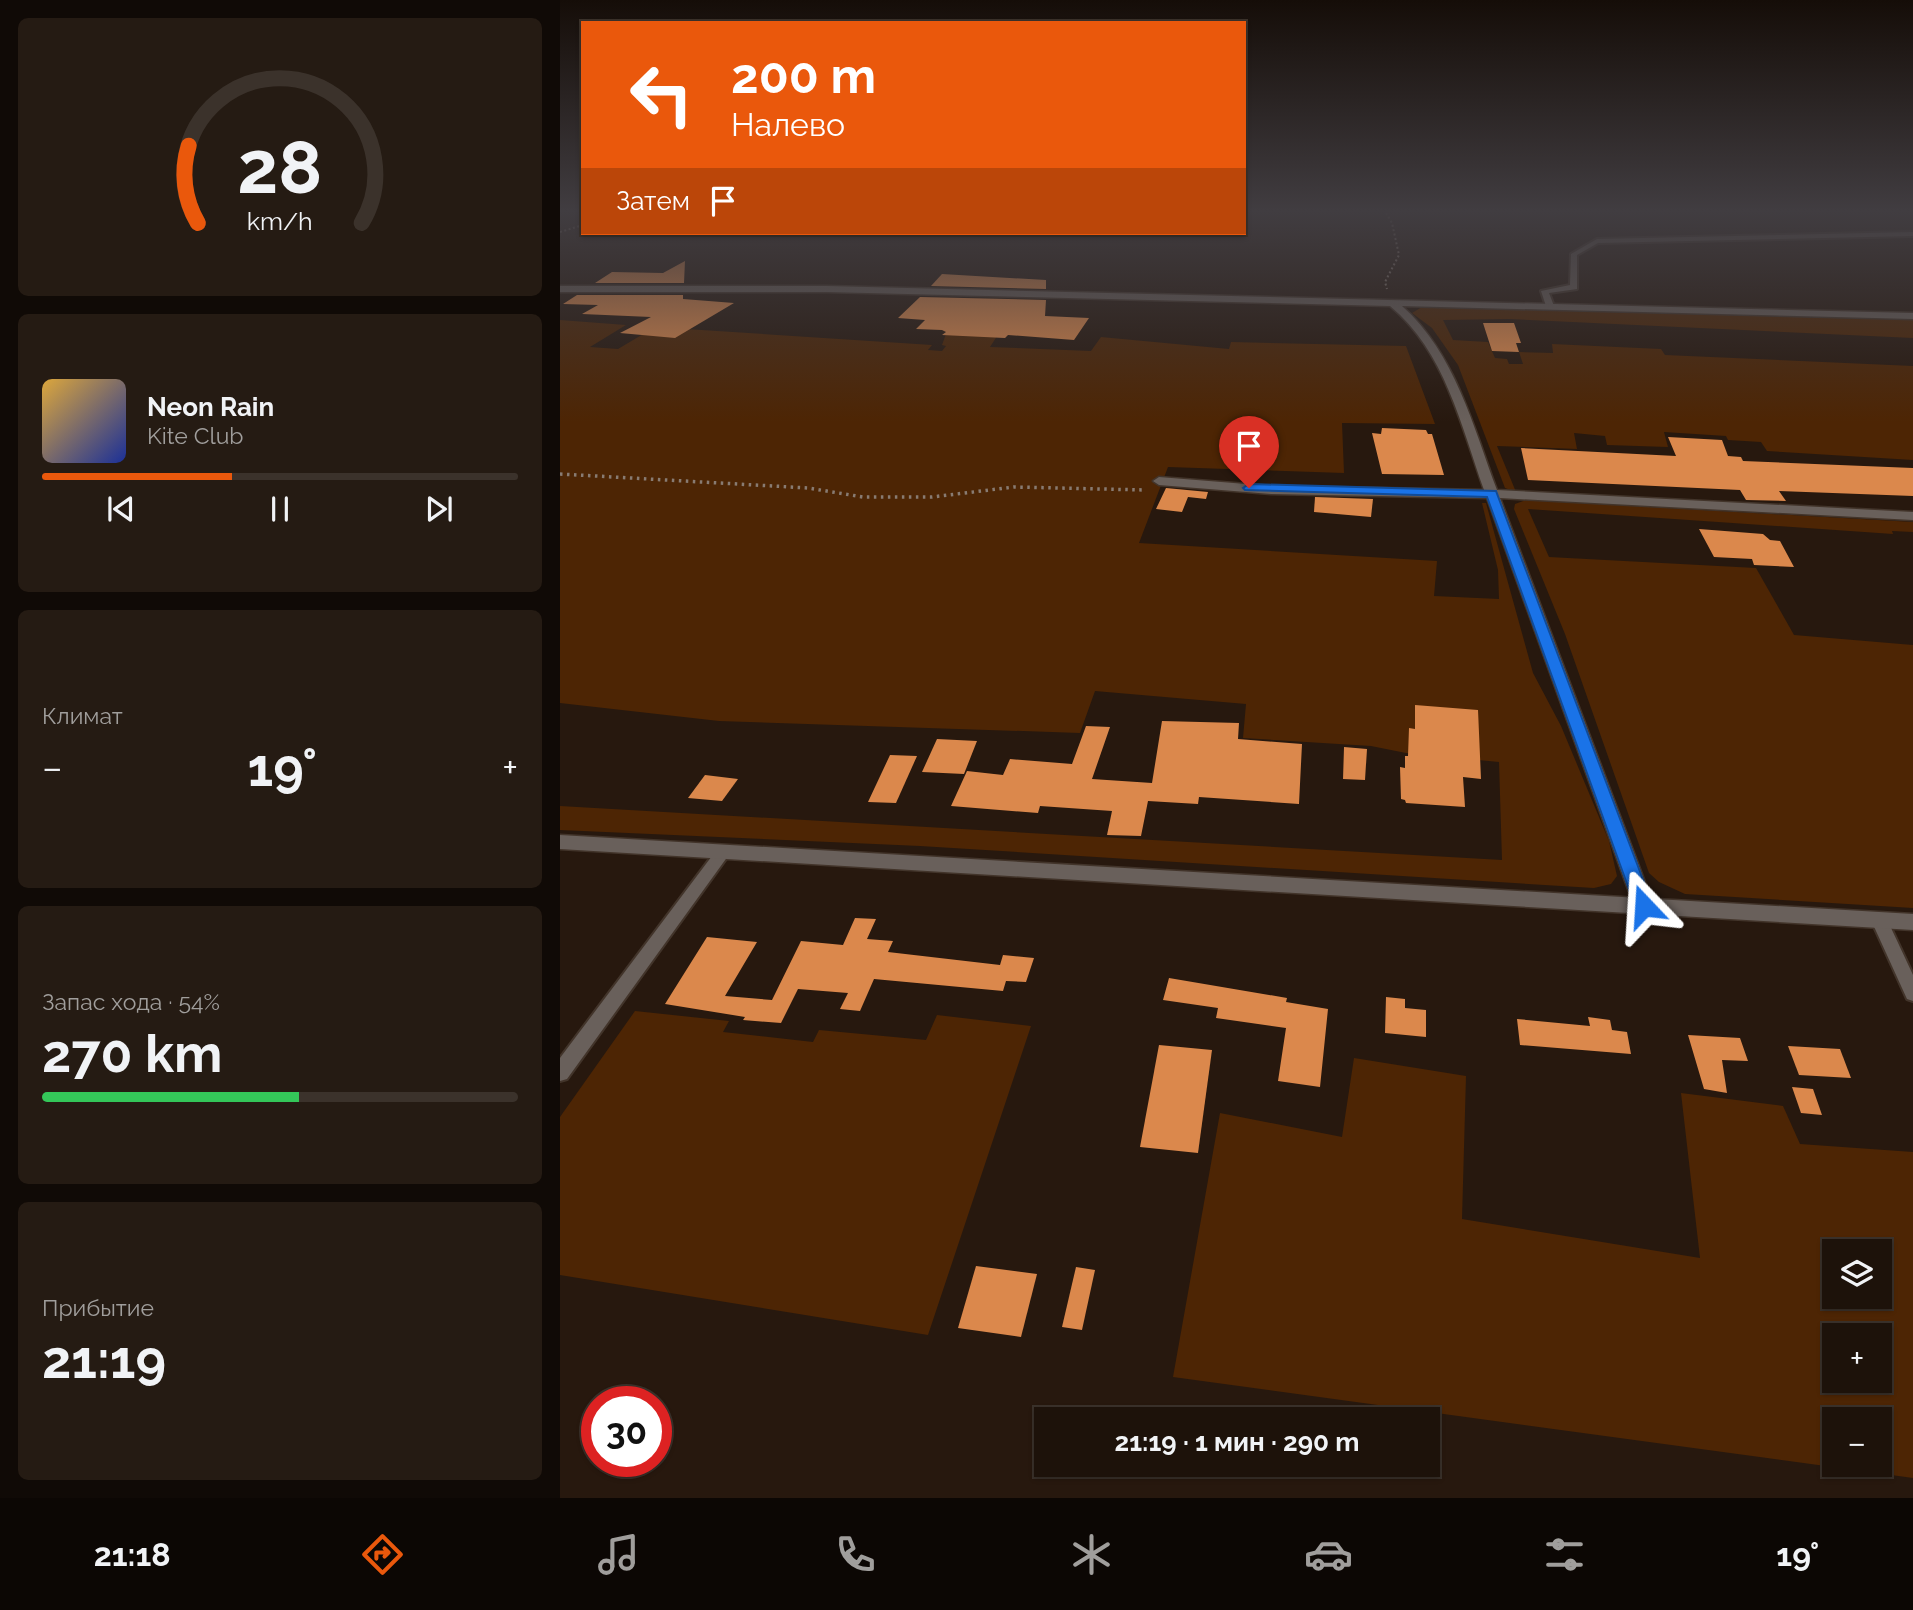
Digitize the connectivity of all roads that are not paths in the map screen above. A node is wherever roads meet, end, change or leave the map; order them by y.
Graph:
1 (1573, 283) edge
2 (560, 289) edge
3 (1391, 302) junction
4 (1549, 306) junction
5 (1913, 316) edge
6 (1159, 481) dead end
7 (1492, 494) junction
8 (1913, 516) edge
9 (560, 842) edge
10 (723, 852) junction
11 (1644, 906) junction
12 (1880, 920) junction
13 (1913, 922) edge
14 (1913, 994) edge
15 (560, 1073) edge

1 - 4 lane
2 - 3 street
3 - 4 street
3 - 7 street
4 - 5 street
6 - 7 street
7 - 8 street
7 - 11 street
9 - 10 street
10 - 11 street
10 - 15 lane
11 - 12 street
12 - 13 street
12 - 14 lane

